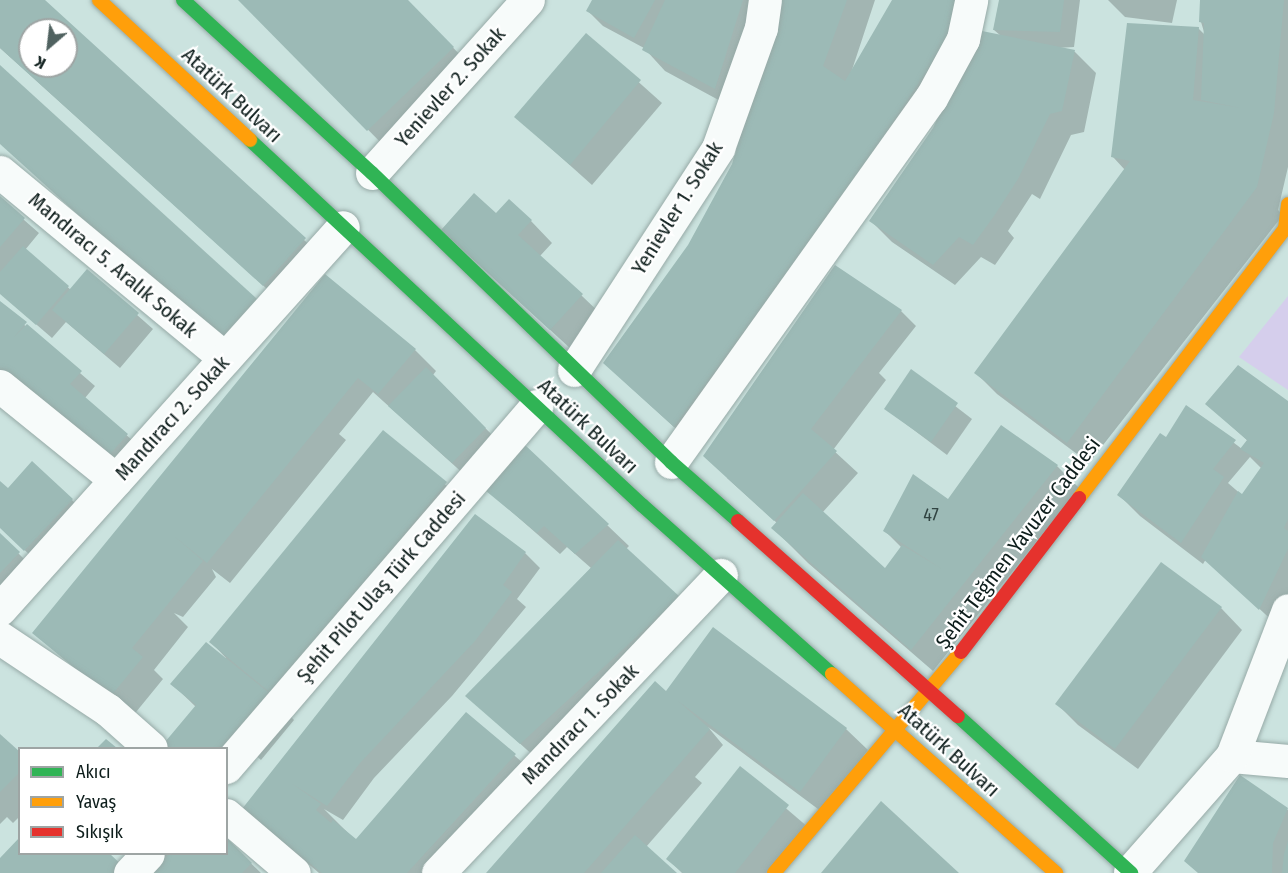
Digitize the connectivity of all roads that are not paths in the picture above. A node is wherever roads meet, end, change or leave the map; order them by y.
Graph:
1 (99, 0) edge
2 (183, 0) edge
3 (528, 0) edge
4 (765, 0) edge
5 (971, 0) edge
6 (0, 172) edge
7 (372, 173) junction
8 (1288, 204) edge
9 (343, 227) junction
10 (1286, 229) edge
11 (225, 358) junction
12 (574, 370) junction
13 (0, 386) edge
14 (536, 406) junction
15 (671, 462) junction
16 (116, 480) junction
17 (721, 575) junction
18 (0, 609) edge
19 (1288, 610) edge
20 (0, 638) edge
21 (931, 691) junction
22 (893, 728) junction
23 (150, 747) edge
24 (1232, 756) junction
25 (1288, 761) edge
26 (228, 765) edge
27 (228, 817) edge
28 (147, 855) edge
29 (130, 873) edge
30 (294, 873) edge
31 (438, 873) edge
32 (774, 873) edge
33 (1056, 873) edge
34 (1130, 873) edge

1 - 9 main road, Atatürk Bulvarı
2 - 7 main road, Atatürk Bulvarı
3 - 7 street, Yenievler 2. Sokak
4 - 12 street, Yenievler 1. Sokak
5 - 15 street
6 - 11 street, Mandıracı 5. Aralık Sokak
7 - 12 main road, Atatürk Bulvarı
8 - 10 main road
9 - 11 street, Mandıracı 2. Sokak
9 - 14 main road, Atatürk Bulvarı
10 - 21 main road, Şehit Teğmen Yavuzer Caddesi
11 - 16 street, Mandıracı 2. Sokak
12 - 15 main road, Atatürk Bulvarı
13 - 16 street
14 - 17 main road, Atatürk Bulvarı
14 - 26 street, Şehit Pilot Ulaş Türk Caddesi
15 - 21 main road, Atatürk Bulvarı
16 - 18 street, Mandıracı 2. Sokak
17 - 22 main road, Atatürk Bulvarı
17 - 31 street, Mandıracı 1. Sokak
19 - 24 street
20 - 23 street
21 - 22 main road, Şehit Teğmen Yavuzer Caddesi
21 - 34 main road, Atatürk Bulvarı
22 - 32 main road, Şehit Teğmen Yavuzer Caddesi
22 - 33 main road, Atatürk Bulvarı
24 - 25 street
24 - 34 street
27 - 30 street
28 - 29 street

